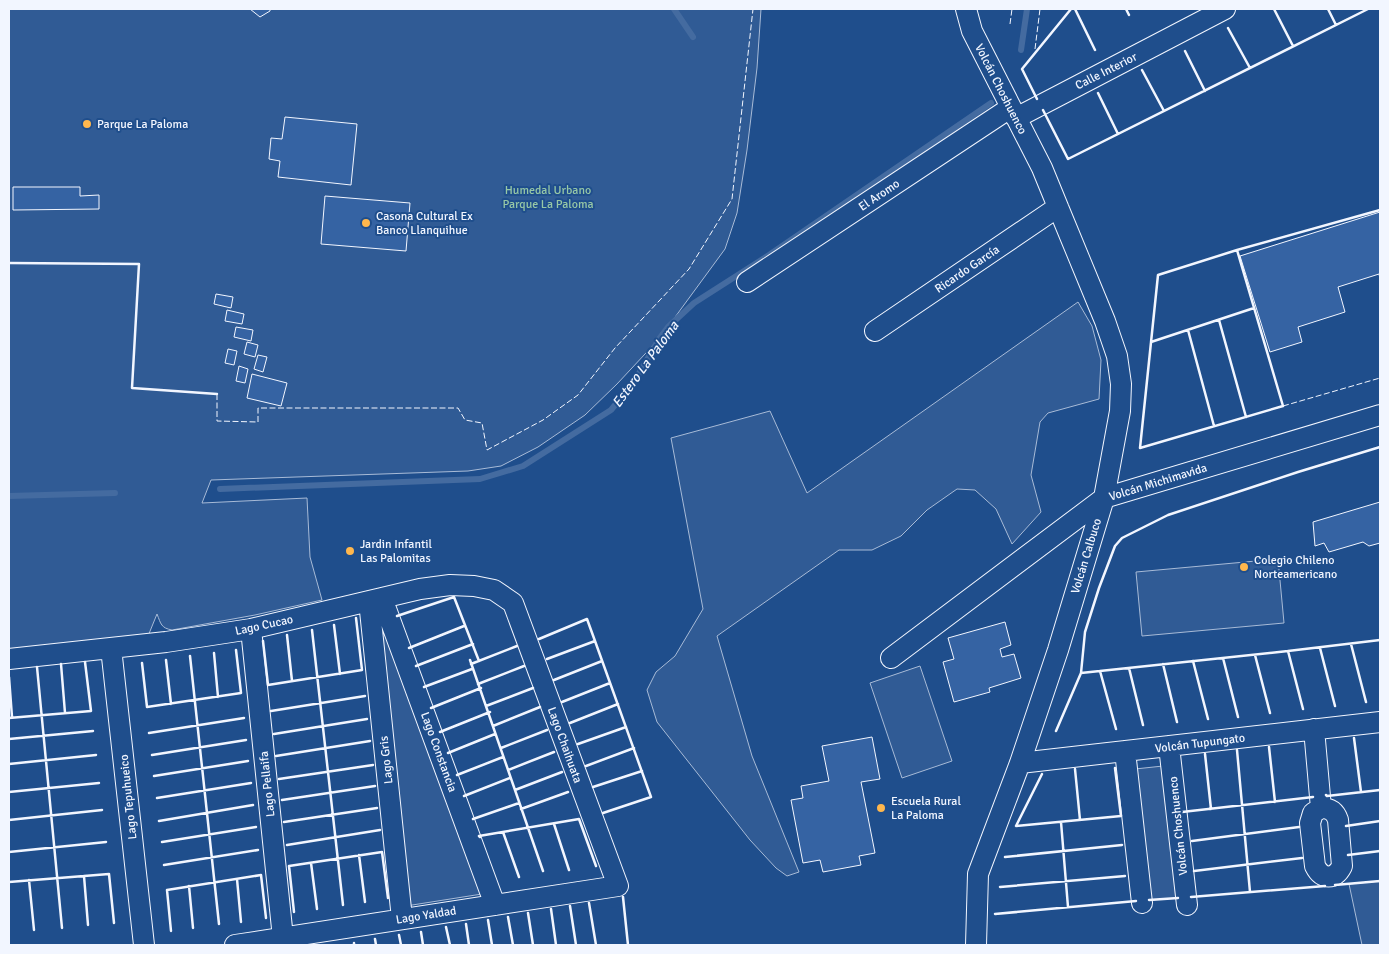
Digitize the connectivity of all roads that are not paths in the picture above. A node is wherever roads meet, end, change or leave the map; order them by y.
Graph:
1 (966, 9) edge
2 (1225, 9) edge
3 (1193, 16) edge
4 (1013, 113) junction
5 (1042, 168) joint
6 (1058, 207) junction
7 (748, 282) dead end
8 (875, 331) dead end
9 (1380, 415) edge
10 (1104, 498) junction
11 (376, 600) junction
12 (513, 604) joint
13 (250, 629) junction
14 (111, 648) junction
15 (891, 658) dead end
16 (9, 659) edge
17 (1380, 722) edge
18 (1314, 729) junction
19 (1169, 746) junction
20 (1125, 751) junction
21 (1020, 763) junction
22 (1321, 808) dead end
23 (618, 886) joint
24 (1142, 903) dead end
25 (495, 905) junction
26 (1187, 905) dead end
27 (402, 919) junction
28 (283, 938) junction
29 (144, 945) edge
30 (235, 945) edge
31 (976, 945) edge

1 - 4 street, Volcán Choshuenco
2 - 3 street, Calle Interior
3 - 4 street, Calle Interior
4 - 5 street, Volcán Choshuenco
4 - 7 street, El Aromo
5 - 6 street, Volcán Calbuco
6 - 8 street, Ricardo García
6 - 10 street, Volcán Calbuco
9 - 10 street, Volcán Michimavida
10 - 15 street, Volcán Michimavida
10 - 21 street, Volcán Calbuco
11 - 12 street, Lago Cucao
11 - 13 street, Lago Cucao
11 - 25 street, Lago Constancia
11 - 27 street, Lago Gris
12 - 23 street, Lago Chaihuata
13 - 14 street, Lago Cucao
13 - 28 street, Lago Pellaifa
14 - 16 street, Lago Cucao
14 - 29 street, Lago Tepuhueico
17 - 18 street, Volcán Tupungato
18 - 19 street, Volcán Tupungato
18 - 22 street
19 - 20 street, Volcán Tupungato
19 - 26 street, Volcán Choshuenco
20 - 21 street, Volcán Tupungato
20 - 24 street
21 - 31 street, Volcán Calbuco
23 - 25 street, Lago Yaldad
25 - 27 street, Lago Yaldad
27 - 28 street, Lago Yaldad
28 - 30 street, Lago Yaldad

